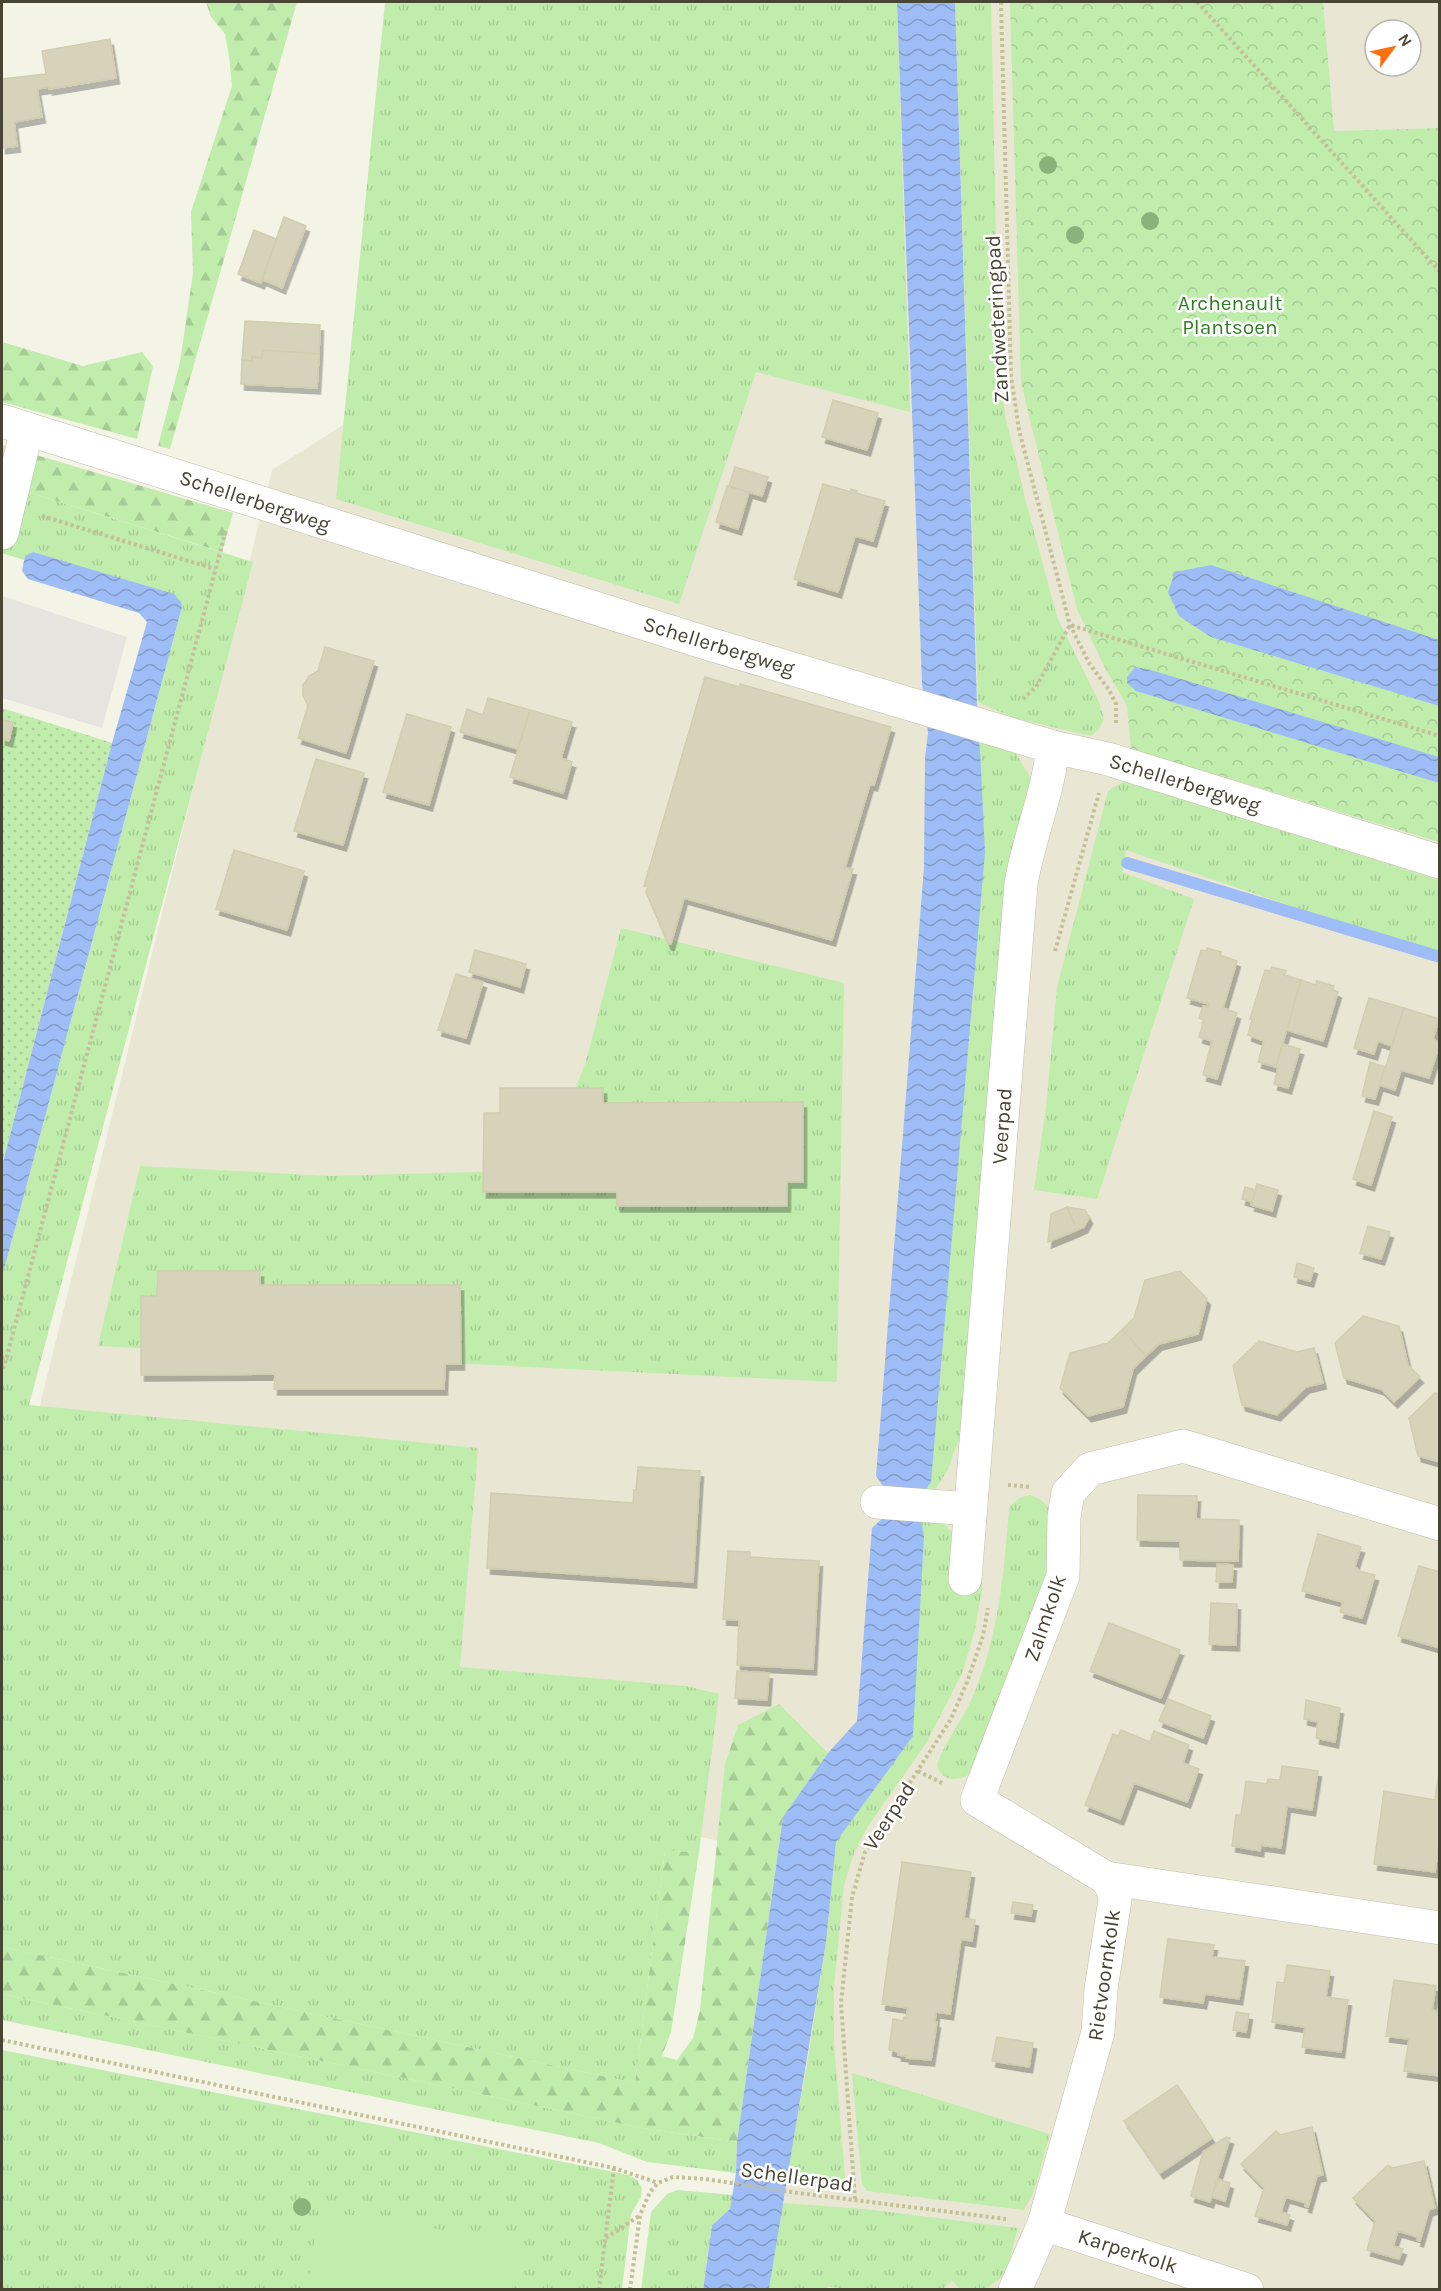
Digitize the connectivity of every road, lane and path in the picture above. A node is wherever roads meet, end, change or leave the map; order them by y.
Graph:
1 (1002, 2) edge
2 (1197, 2) edge
3 (1440, 272) edge
4 (14, 425) edge
5 (236, 495) junction
6 (5, 519) edge
7 (215, 569) junction
8 (1070, 625) junction
9 (997, 730) junction
10 (1440, 736) edge
11 (1053, 747) junction
12 (1108, 759) junction
13 (1440, 862) edge
14 (2, 1368) edge
15 (877, 1502) dead end
16 (954, 1508) junction
17 (1440, 1524) edge
18 (965, 1579) dead end
19 (989, 1604) dead end
20 (1106, 1878) junction
21 (1440, 1928) edge
22 (2, 2040) edge
23 (614, 2168) junction
24 (658, 2183) junction
25 (855, 2199) junction
26 (640, 2215) junction
27 (1044, 2224) junction
28 (606, 2238) junction
29 (599, 2289) edge
30 (630, 2289) edge
31 (1015, 2289) edge
32 (1247, 2289) edge

1 - 8 path, Zandweteringpad
2 - 3 path
4 - 5 street, Schellerbergweg
4 - 6 street
5 - 7 path
5 - 9 street, Schellerbergweg
6 - 7 path
7 - 14 path
8 - 9 path
8 - 10 path
8 - 12 path, Zandweteringpad
9 - 11 street, Schellerbergweg
11 - 12 street, Schellerbergweg
11 - 16 street, Veerpad
12 - 13 street, Schellerbergweg
15 - 16 street
16 - 18 street, Veerpad
17 - 20 street, Zalmkolk
19 - 25 path, Veerpad
20 - 21 street, Rietvoornkolk
20 - 27 street, Rietvoornkolk
22 - 23 path
23 - 24 path
23 - 28 path
24 - 25 path, Schellerpad
24 - 26 path
25 - 27 path, Schellerpad
26 - 28 path
26 - 30 path
27 - 31 street, Rietvoornkolk
27 - 32 street, Karperkolk
28 - 29 path

